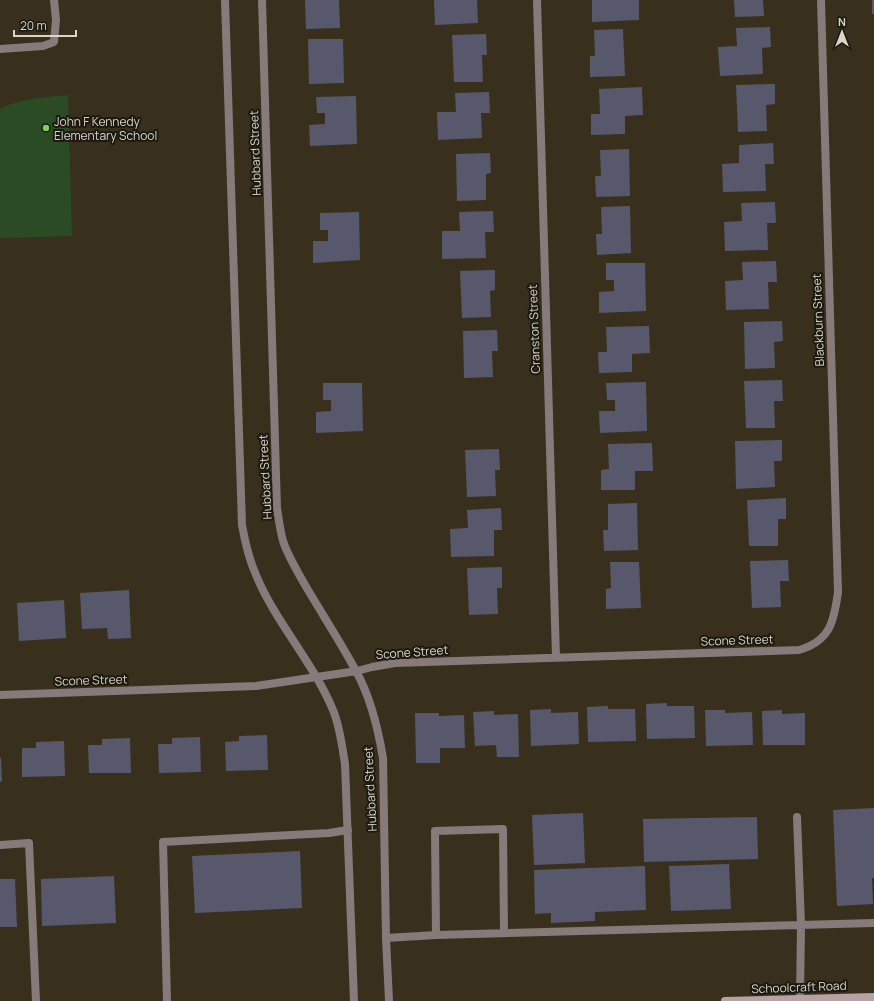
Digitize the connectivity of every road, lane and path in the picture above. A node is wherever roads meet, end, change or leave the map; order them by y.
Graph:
1 (54, 0) edge
2 (224, 0) edge
3 (262, 0) edge
4 (537, 0) edge
5 (821, 0) edge
6 (0, 49) edge
7 (824, 636) joint
8 (556, 657) junction
9 (357, 672) junction
10 (317, 678) junction
11 (0, 695) edge
12 (797, 817) dead end
13 (348, 830) junction
14 (0, 845) edge
15 (874, 923) edge
16 (801, 925) junction
17 (504, 933) junction
18 (436, 935) junction
19 (386, 938) junction
20 (874, 997) edge
21 (800, 999) junction
22 (36, 1001) edge
23 (167, 1001) edge
24 (354, 1001) edge
25 (389, 1001) edge
26 (725, 1001) edge

1 - 6 street
2 - 10 street, Hubbard Street
3 - 9 street, Hubbard Street
4 - 8 street, Cranston Street
5 - 7 street, Blackburn Street
7 - 8 street, Scone Street
8 - 9 street, Scone Street
9 - 10 street, Scone Street
9 - 19 street, Hubbard Street
10 - 11 street, Scone Street
10 - 13 street, Hubbard Street
12 - 16 street
13 - 23 street
13 - 24 street, Hubbard Street
14 - 22 street
15 - 16 street
16 - 17 street
16 - 21 street
17 - 18 street
17 - 18 street
18 - 19 street
19 - 25 street, Hubbard Street
20 - 21 main road, Schoolcraft Road
21 - 26 main road, Schoolcraft Road

